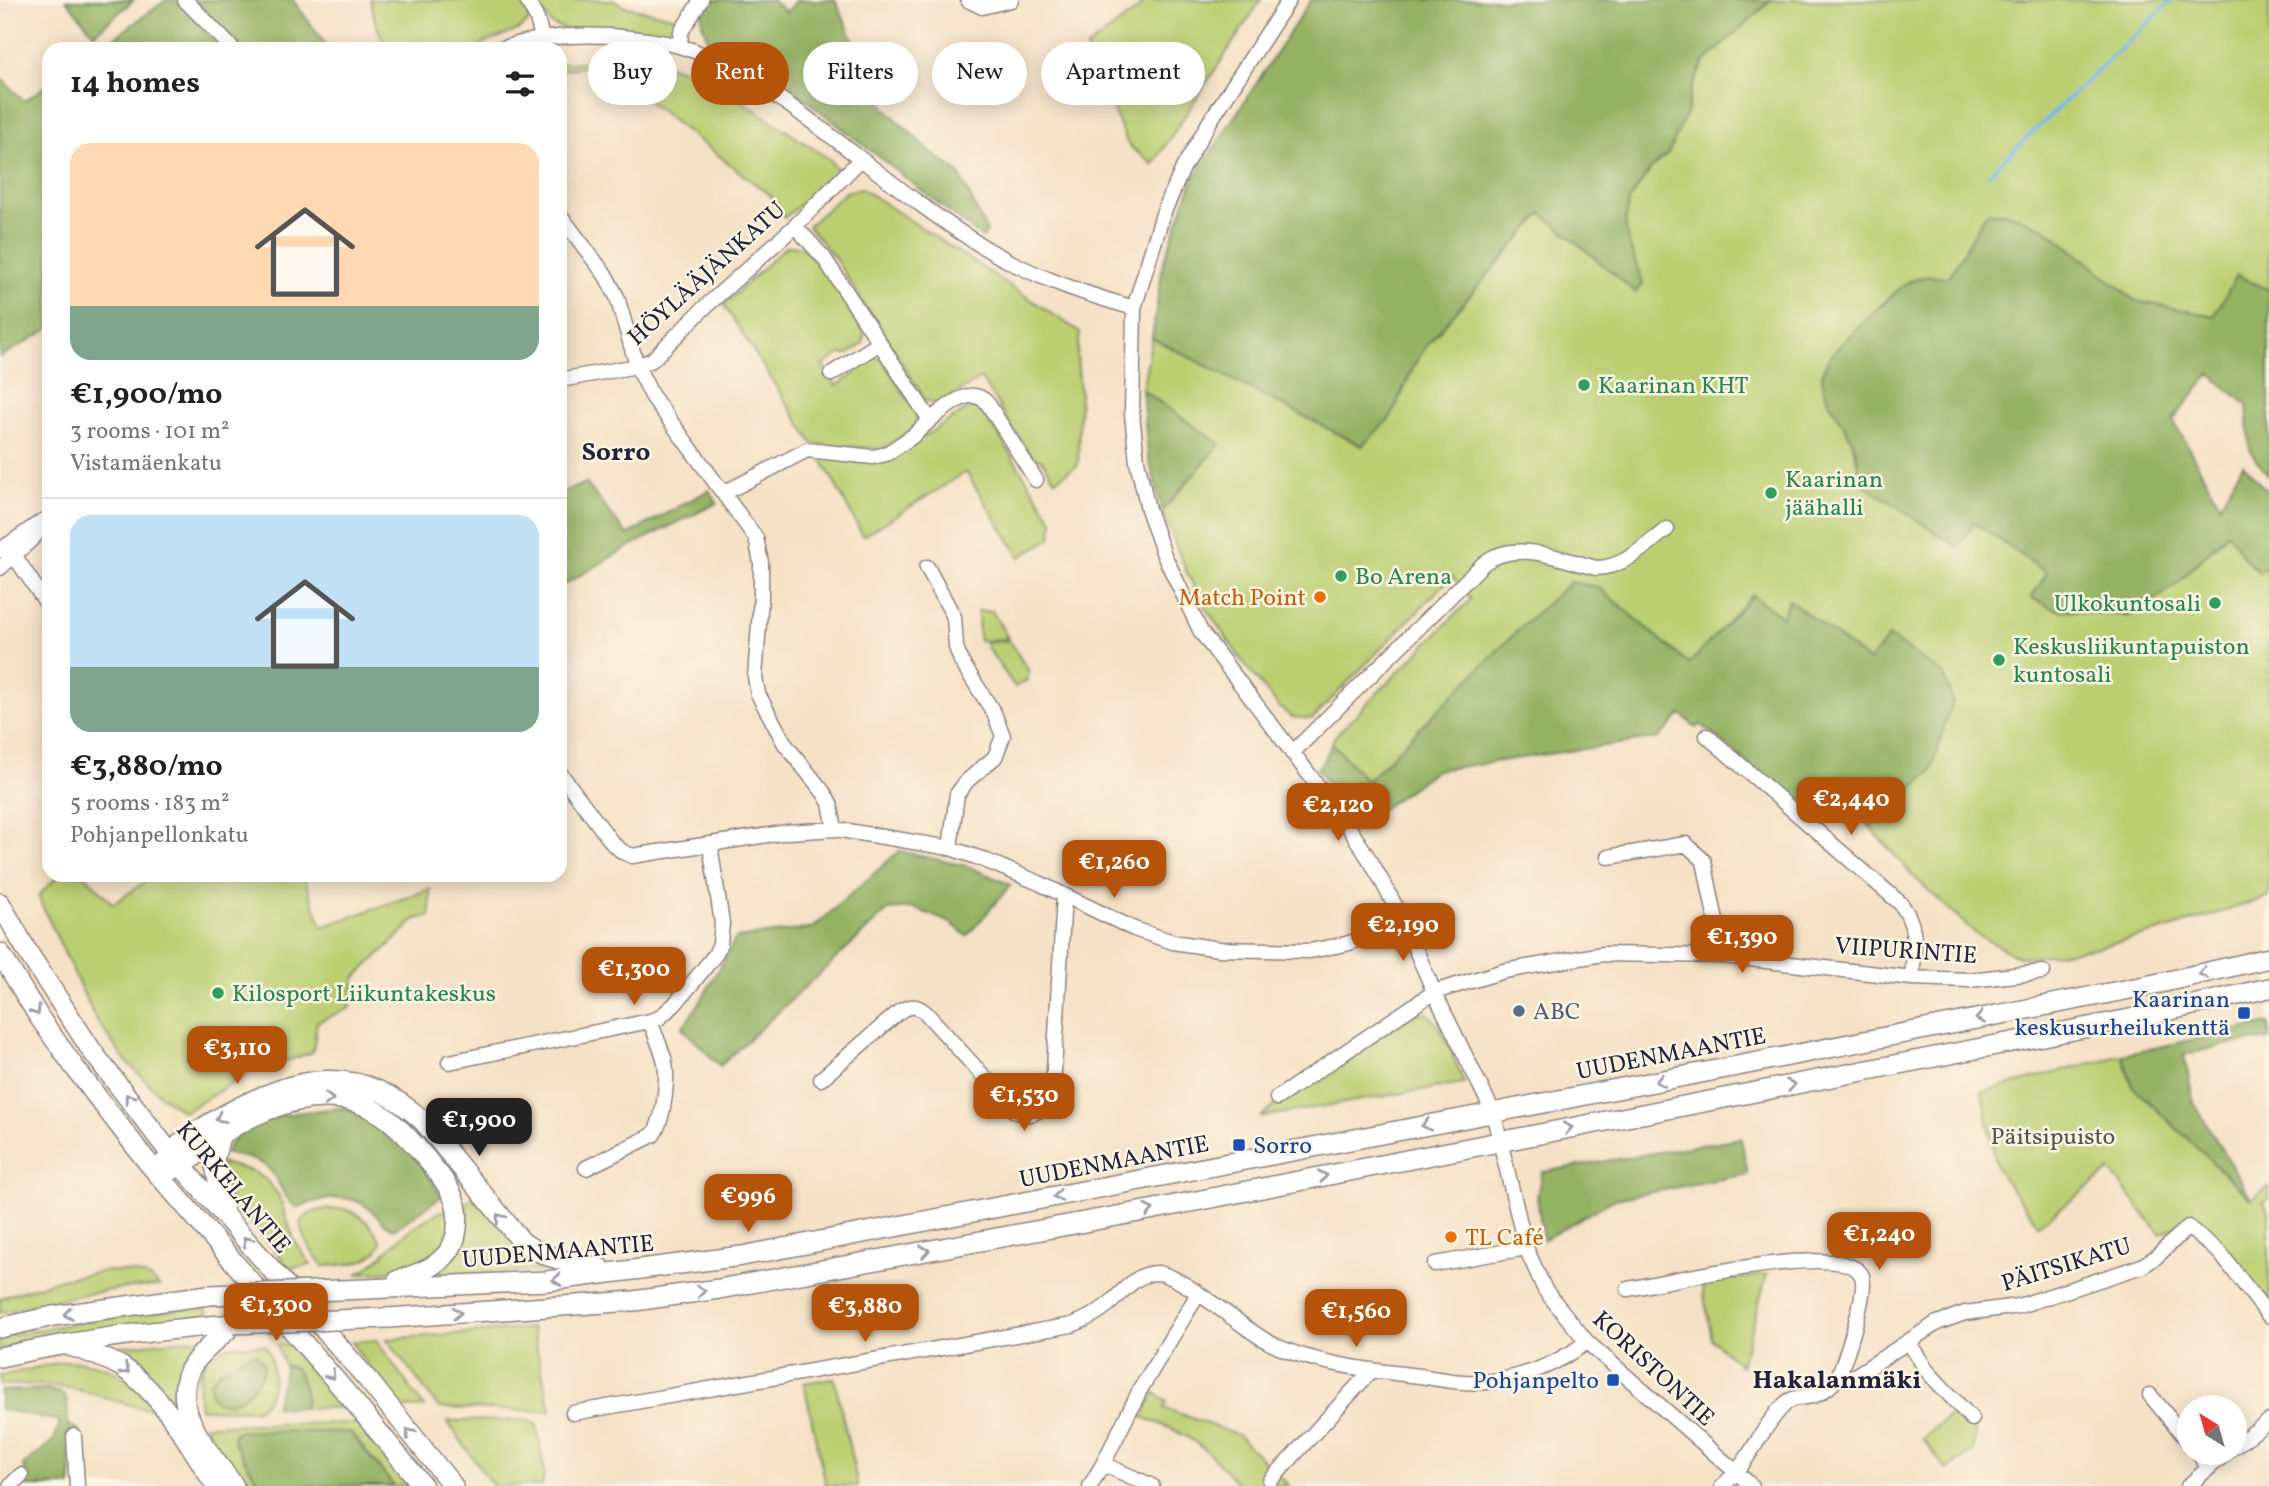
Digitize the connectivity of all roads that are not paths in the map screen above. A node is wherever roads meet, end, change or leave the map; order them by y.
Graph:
1 (185, 0) edge
2 (527, 0) edge
3 (701, 0) edge
4 (968, 0) edge
5 (1011, 0) edge
6 (1289, 0) edge
7 (542, 37) junction
8 (226, 42) edge
9 (525, 42) edge
10 (680, 46) junction
11 (861, 159) junction
12 (795, 226) junction
13 (567, 229) edge
14 (1134, 308) junction
15 (880, 343) junction
16 (637, 366) junction
17 (831, 374) dead end
18 (567, 379) edge
19 (930, 420) junction
20 (1037, 480) dead end
21 (724, 493) junction
22 (42, 524) edge
23 (1667, 529) dead end
24 (7, 551) edge
25 (927, 567) dead end
26 (0, 568) edge
27 (42, 598) edge
28 (1707, 736) dead end
29 (1292, 753) junction
30 (567, 783) edge
31 (835, 829) junction
32 (710, 845) junction
33 (950, 848) junction
34 (1608, 857) dead end
35 (1064, 895) junction
36 (0, 903) edge
37 (1403, 920) junction
38 (0, 953) edge
39 (1723, 956) junction
40 (2269, 957) edge
41 (2043, 972) dead end
42 (1912, 978) junction
43 (2269, 988) edge
44 (1434, 992) junction
45 (650, 1021) junction
46 (449, 1062) dead end
47 (821, 1079) dead end
48 (1277, 1098) dead end
49 (1493, 1112) junction
50 (220, 1136) junction
51 (1501, 1141) junction
52 (176, 1160) junction
53 (586, 1168) dead end
54 (158, 1175) junction
55 (225, 1216) junction
56 (1526, 1248) junction
57 (1435, 1264) dead end
58 (625, 1272) junction
59 (366, 1289) junction
60 (1628, 1289) dead end
61 (1198, 1294) junction
62 (2269, 1316) edge
63 (233, 1324) junction
64 (0, 1328) edge
65 (1908, 1341) junction
66 (1587, 1342) junction
67 (62, 1343) junction
68 (0, 1357) edge
69 (1371, 1370) junction
70 (1837, 1379) junction
71 (2150, 1395) dead end
72 (573, 1413) dead end
73 (1972, 1419) dead end
74 (2269, 1421) edge
75 (2177, 1428) edge
76 (74, 1436) dead end
77 (2247, 1437) edge
78 (1103, 1464) junction
79 (2211, 1465) edge
80 (2208, 1467) joint
81 (1737, 1474) junction
82 (22, 1475) dead end
83 (413, 1478) edge
84 (1270, 1481) dead end
85 (10, 1486) edge
86 (77, 1486) edge
87 (216, 1486) edge
88 (234, 1486) edge
89 (423, 1486) edge
90 (453, 1486) edge
91 (1090, 1486) edge
92 (1152, 1486) edge
93 (1722, 1486) edge
94 (1752, 1486) edge
95 (2188, 1486) edge

1 - 8 street
2 - 7 street
3 - 10 street
4 - 5 street
6 - 14 street, KORISTONTIE
7 - 9 street
7 - 10 street
10 - 11 street
11 - 12 street, HÖYLÄÄJÄNKATU
11 - 14 street
12 - 15 street
12 - 16 street, HÖYLÄÄJÄNKATU
13 - 16 street
14 - 29 street, KORISTONTIE
15 - 17 street
15 - 19 street
16 - 18 street, HÖYLÄÄJÄNKATU
16 - 21 street
19 - 20 street
19 - 21 street
21 - 31 street
22 - 24 street
23 - 29 street
24 - 26 street
24 - 27 street
25 - 33 street
28 - 42 street
29 - 37 street, KORISTONTIE
30 - 32 street
31 - 32 street
31 - 33 street
32 - 45 street
33 - 35 street
34 - 39 street
35 - 37 street
35 - 47 street
52 -> 36 main road, KURKELANTIE
37 - 44 street, KORISTONTIE
38 -> 54 main road, KURKELANTIE
39 - 42 street, VIIPURINTIE
39 - 44 street, VIIPURINTIE
40 -> 49 main road, UUDENMAANTIE
41 - 42 street, VIIPURINTIE
51 -> 43 main road
44 - 48 street, VIIPURINTIE
44 - 49 street, KORISTONTIE
45 - 46 street
45 - 53 street
49 - 51 street, KORISTONTIE
49 -> 58 main road, UUDENMAANTIE
50 - 52 main road
50 - 55 main road
50 -> 59 main road
51 - 56 street, KORISTONTIE
63 -> 51 main road, bridge
52 - 54 main road
52 - 55 main road, KURKELANTIE
58 -> 52 main road
54 -> 83 main road, KURKELANTIE
90 -> 55 main road, KURKELANTIE
56 - 57 street
56 - 66 street, KORISTONTIE
58 -> 59 main road, UUDENMAANTIE
59 -> 64 main road, UUDENMAANTIE, bridge
60 - 70 street
61 - 69 street
61 - 72 street
61 - 78 street
62 - 65 street, PÄITSIKATU
63 - 67 main road
63 - 88 main road
65 - 70 street, PÄITSIKATU
65 - 73 street
66 - 69 street
66 - 81 street, KORISTONTIE
67 - 68 main road
67 -> 87 main road
69 - 84 street
70 - 81 street, PÄITSIKATU
71 - 75 street
74 - 77 street
76 - 86 street
78 - 91 street
78 - 92 street
79 - 80 street
80 - 95 street
81 - 93 street, PÄITSIKATU
81 - 94 street, KORISTONTIE
82 - 85 street
83 - 89 main road, KURKELANTIE

